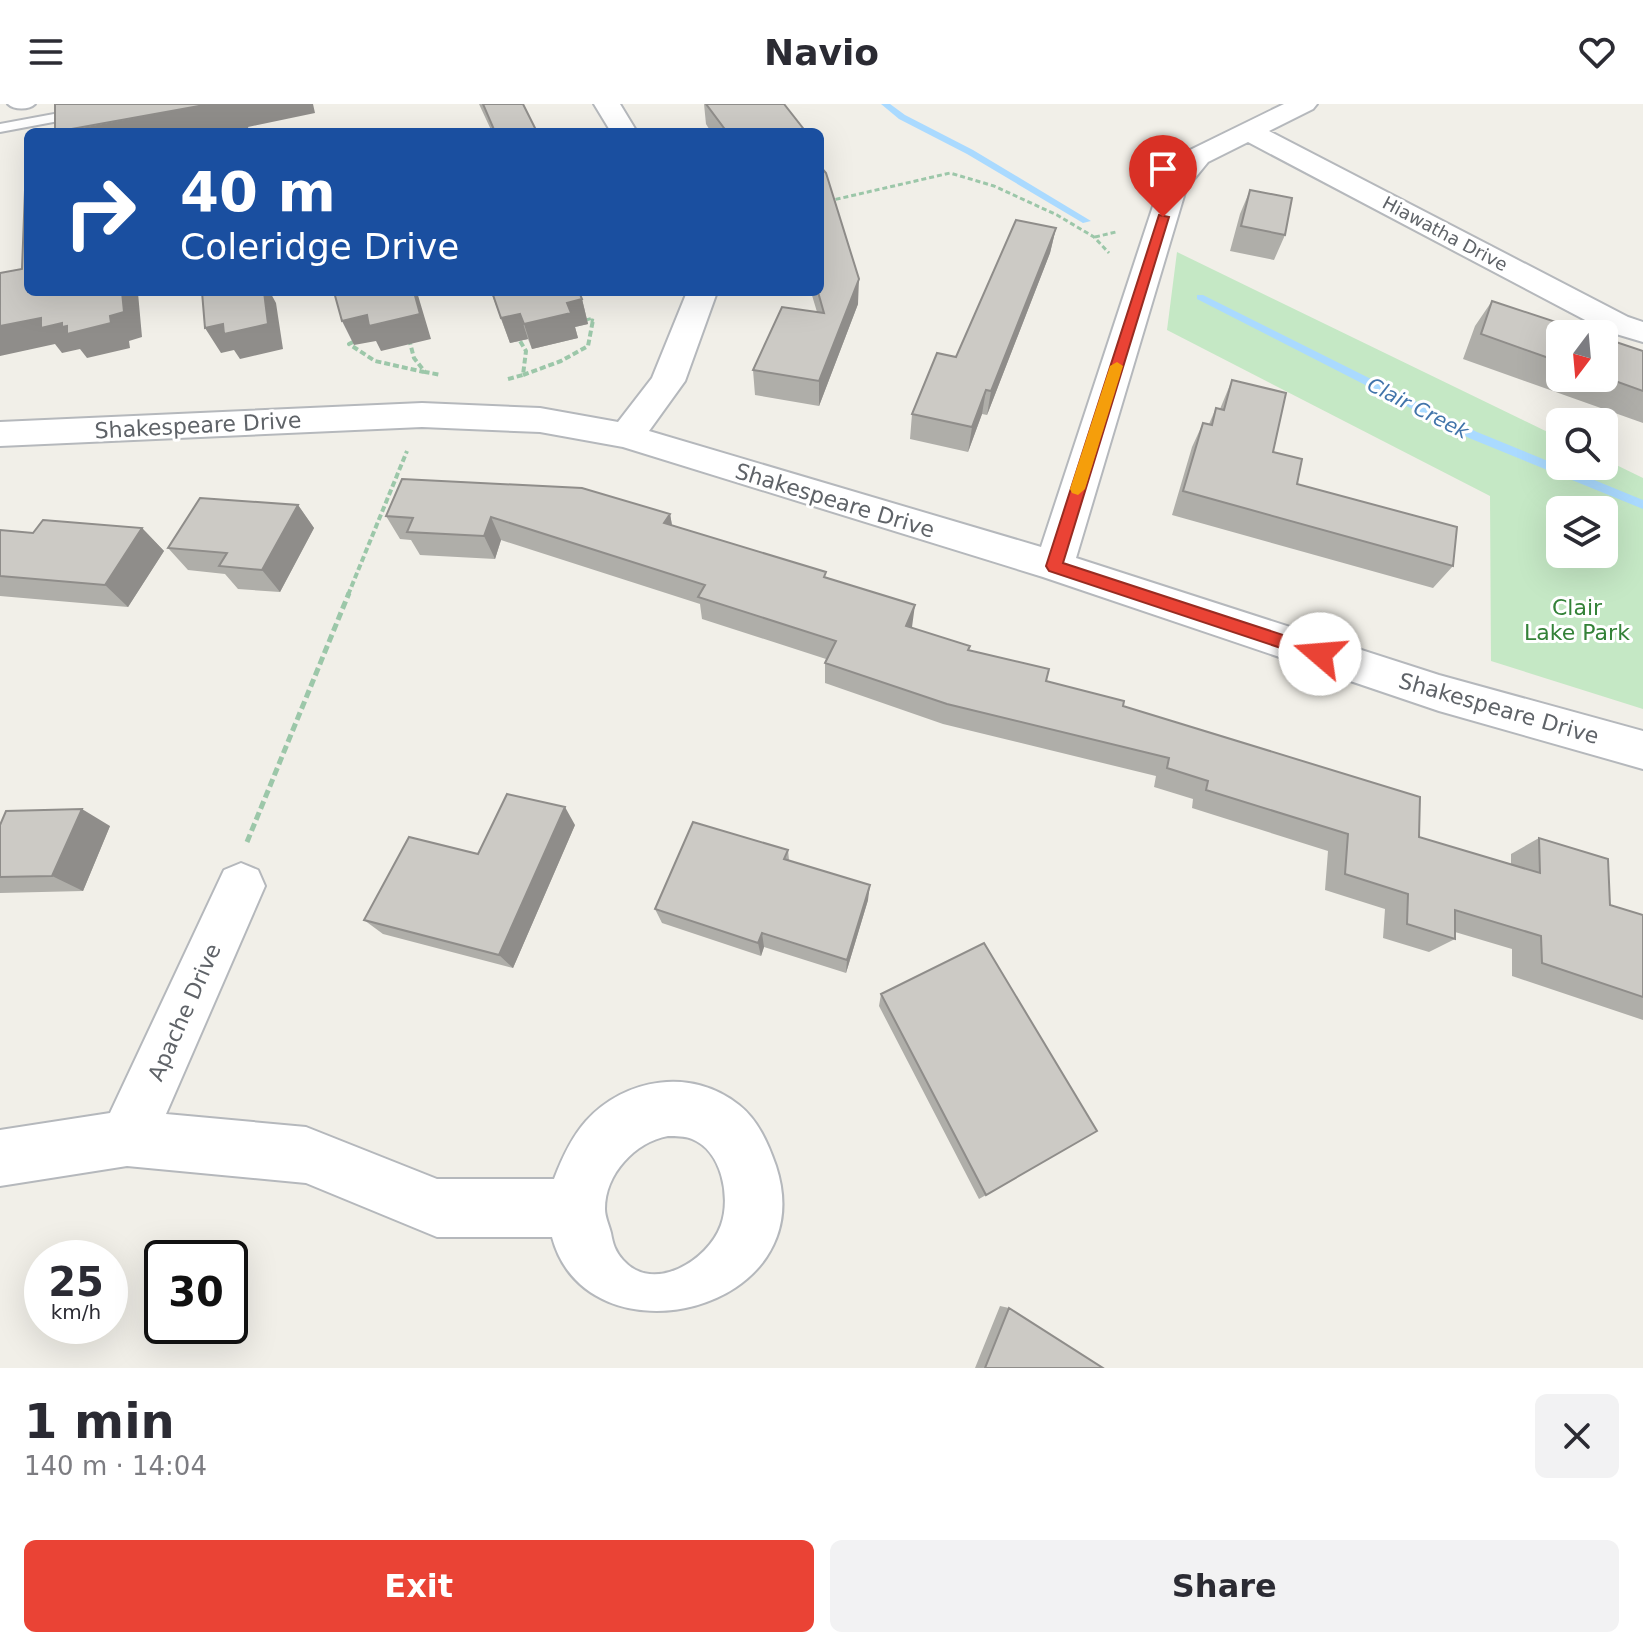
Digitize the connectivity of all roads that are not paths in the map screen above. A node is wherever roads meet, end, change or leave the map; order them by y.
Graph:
1 (14, 104) edge
2 (29, 104) edge
3 (128, 104) edge
4 (607, 104) edge
5 (1304, 104) edge
6 (0, 128) edge
7 (622, 128) edge
8 (1248, 131) junction
9 (700, 296) edge
10 (1643, 332) edge
11 (0, 434) edge
12 (626, 436) junction
13 (1054, 566) junction
14 (1643, 750) edge
15 (241, 886) road end
16 (127, 1138) junction
17 (0, 1158) edge
18 (576, 1208) dead end

1 - 2 lane
3 - 6 lane
4 - 7 street
5 - 8 street
8 - 10 street, Hiawatha Drive
8 - 13 street
9 - 12 street
11 - 12 street, Shakespeare Drive
12 - 13 street, Shakespeare Drive
13 - 14 street, Shakespeare Drive
15 - 16 street, Apache Drive
16 - 17 street
16 - 18 street

